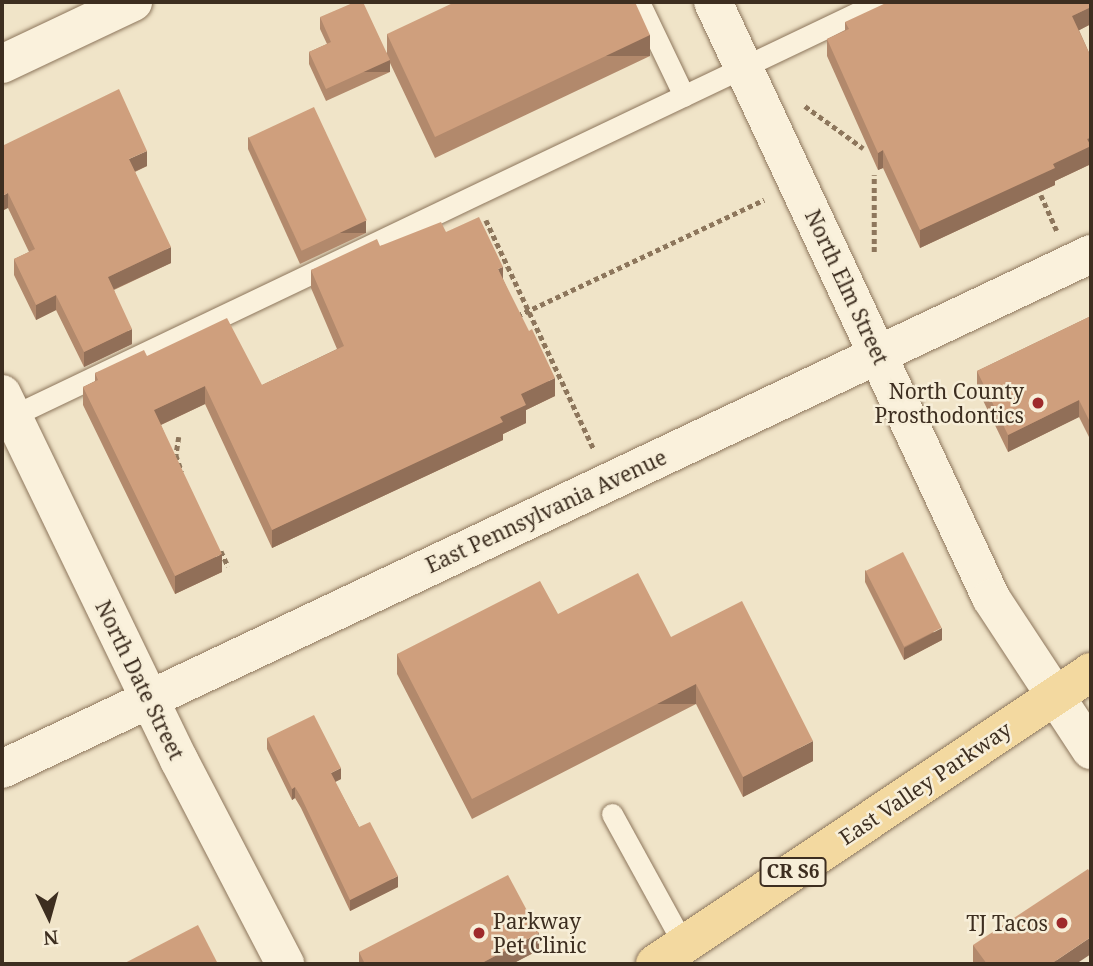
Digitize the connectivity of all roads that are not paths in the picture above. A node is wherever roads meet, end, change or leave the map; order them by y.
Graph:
1 (133, 2) edge
2 (639, 2) edge
3 (713, 2) edge
4 (880, 2) edge
5 (2, 64) edge
6 (744, 68) junction
7 (684, 96) junction
8 (1091, 254) edge
9 (879, 354) junction
10 (5, 410) edge
11 (1091, 672) edge
12 (1055, 696) junction
13 (150, 698) junction
14 (1091, 750) edge
15 (2, 769) edge
16 (612, 814) dead end
17 (669, 955) edge
18 (285, 964) edge

1 - 5 street
2 - 7 lane
3 - 6 street, North Elm Street
4 - 6 lane
6 - 7 lane
6 - 9 street, North Elm Street
7 - 10 lane
8 - 9 street, East Pennsylvania Avenue
9 - 12 street, North Elm Street
9 - 13 street, East Pennsylvania Avenue
10 - 13 street, North Date Street
11 - 12 main road, East Valley Parkway / CR S6
12 - 14 street, North Elm Street
12 - 17 main road, East Valley Parkway / CR S6
13 - 15 street, East Pennsylvania Avenue
13 - 18 street, North Date Street
16 - 17 lane

